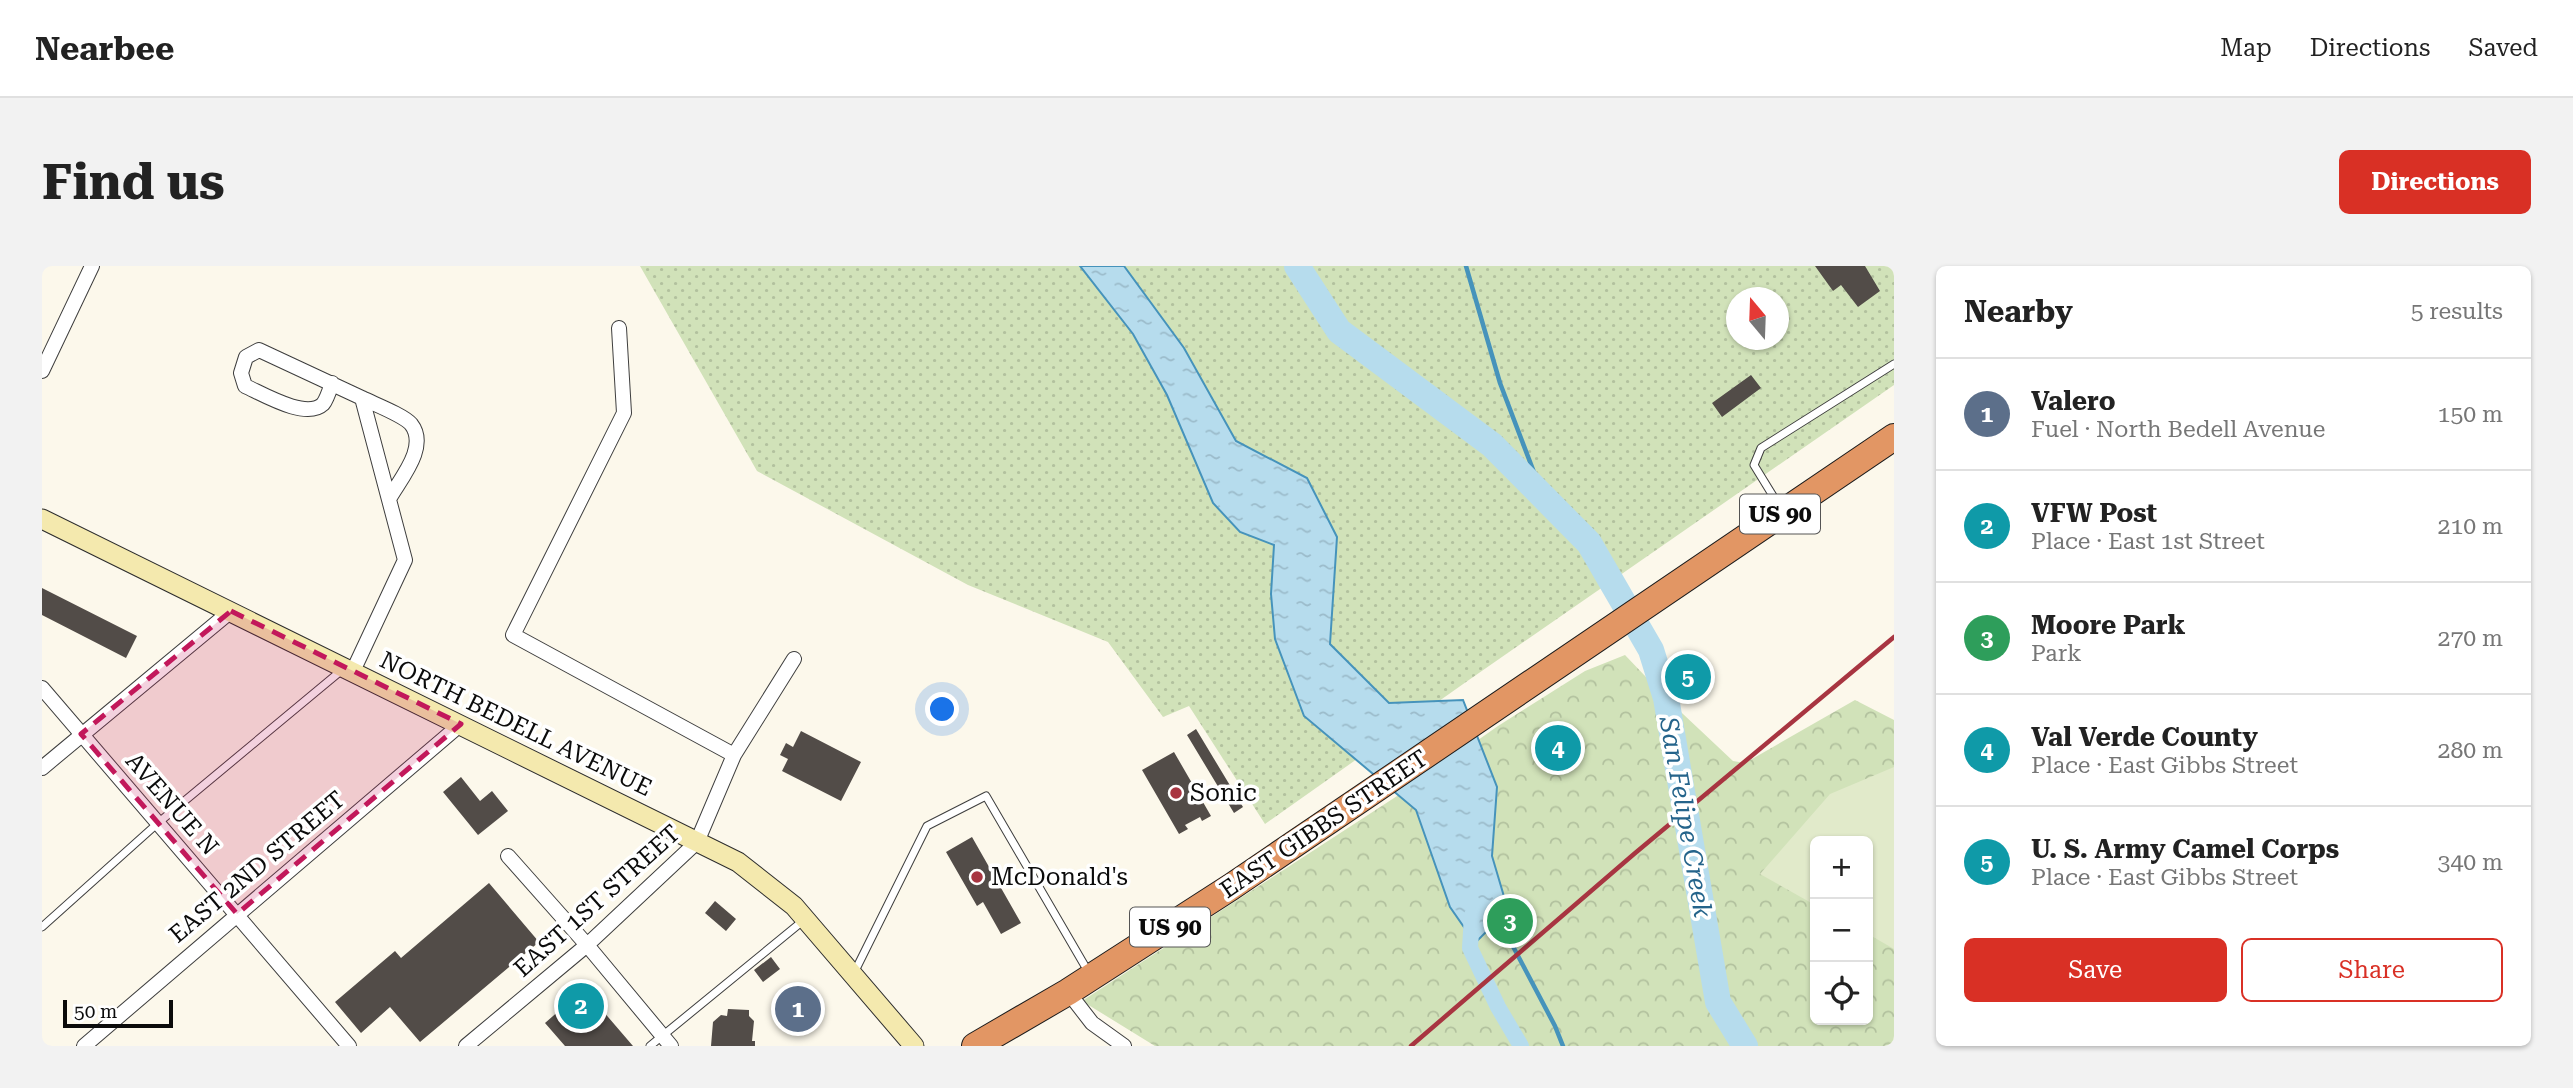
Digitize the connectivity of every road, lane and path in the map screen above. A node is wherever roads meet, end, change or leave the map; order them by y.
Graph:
1 (92, 266) edge
2 (619, 328) dead end
3 (1894, 364) edge
4 (42, 371) edge
5 (332, 383) junction
6 (362, 398) junction
7 (1894, 437) edge
8 (389, 499) junction
9 (1783, 512) junction
10 (42, 519) edge
11 (231, 611) junction
12 (794, 659) dead end
13 (349, 669) junction
14 (42, 688) edge
15 (461, 724) junction
16 (81, 734) junction
17 (734, 755) junction
18 (42, 768) edge
19 (158, 823) junction
20 (697, 842) junction
21 (508, 856) dead end
22 (237, 914) junction
23 (805, 919) junction
24 (42, 927) edge
25 (587, 945) junction
26 (853, 975) junction
27 (1091, 976) junction
28 (1068, 992) junction
29 (667, 1041) edge
30 (83, 1046) edge
31 (349, 1046) edge
32 (466, 1046) edge
33 (650, 1046) edge
34 (914, 1046) edge
35 (975, 1046) edge
36 (1124, 1046) edge

1 - 4 street
2 - 17 street
3 - 9 lane
5 - 5 street
5 - 6 street
6 - 8 street
6 - 8 street
7 - 9 highway, US 90
8 - 13 street
9 - 27 highway, EAST GIBBS STREET / US 90
10 - 11 main road, NORTH BEDELL AVENUE
11 - 13 main road, NORTH BEDELL AVENUE
11 - 16 street
12 - 17 street, EAST 1ST STREET
13 - 15 main road, NORTH BEDELL AVENUE
13 - 19 lane
14 - 16 street, AVENUE N
15 - 20 main road, NORTH BEDELL AVENUE
15 - 22 street, EAST 2ND STREET
16 - 18 street
16 - 19 street, AVENUE N
17 - 20 street, EAST 1ST STREET
19 - 22 street, AVENUE N
19 - 24 lane
20 - 23 main road, NORTH BEDELL AVENUE
20 - 25 street, EAST 1ST STREET
21 - 25 street
22 - 30 street, EAST 2ND STREET
22 - 31 street, AVENUE N
23 - 26 main road, NORTH BEDELL AVENUE
23 - 29 lane
25 - 29 street
25 - 32 street, EAST 1ST STREET
26 - 27 lane
26 - 34 main road, NORTH BEDELL AVENUE
27 - 28 highway, EAST GIBBS STREET / US 90
28 - 35 highway, EAST GIBBS STREET / US 90
28 - 36 street
29 - 33 lane

